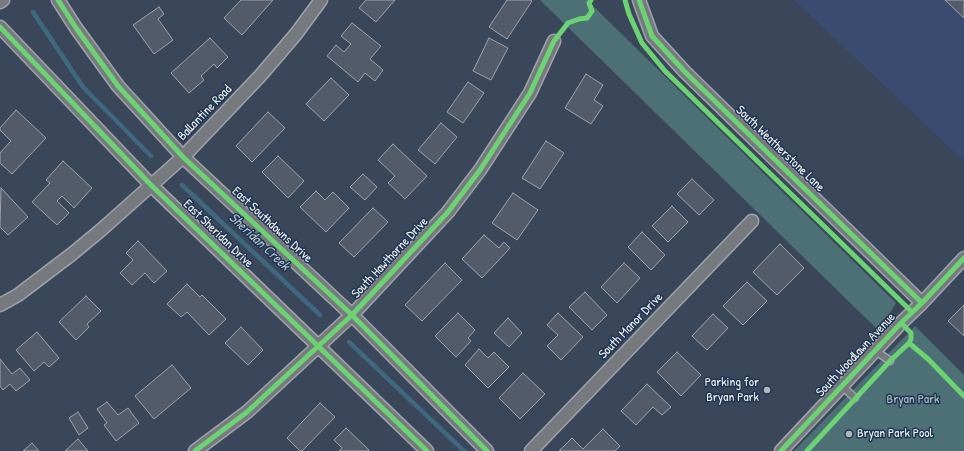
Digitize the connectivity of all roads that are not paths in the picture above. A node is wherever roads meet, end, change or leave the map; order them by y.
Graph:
1 (2, 0) edge
2 (58, 0) edge
3 (321, 0) edge
4 (639, 0) edge
5 (0, 2) edge
6 (0, 27) edge
7 (554, 41) dead end
8 (183, 157) junction
9 (151, 185) junction
10 (752, 221) dead end
11 (964, 258) edge
12 (922, 303) junction
13 (0, 305) edge
14 (352, 314) junction
15 (318, 346) junction
16 (876, 351) junction
17 (890, 360) dead end
18 (842, 386) junction
19 (856, 398) dead end
20 (195, 451) edge
21 (427, 451) edge
22 (487, 451) edge
23 (531, 451) edge
24 (781, 451) edge

1 - 5 street
2 - 8 street, East Southdowns Drive
3 - 8 street, Ballantine Road
4 - 12 street, South Weatherstone Lane
6 - 9 street, East Sheridan Drive
7 - 14 street, South Hawthorne Drive
8 - 9 street, Ballantine Road
8 - 14 street, East Southdowns Drive
9 - 13 street, Ballantine Road
9 - 15 street, East Sheridan Drive
10 - 23 street, South Manor Drive
11 - 12 street, South Woodlawn Avenue
12 - 16 street, South Woodlawn Avenue
14 - 15 street, South Hawthorne Drive
14 - 22 street, East Southdowns Drive
15 - 20 street, South Hawthorne Drive
15 - 21 street, East Sheridan Drive
16 - 17 lane
16 - 18 street, South Woodlawn Avenue
18 - 19 lane
18 - 24 street, South Woodlawn Avenue

